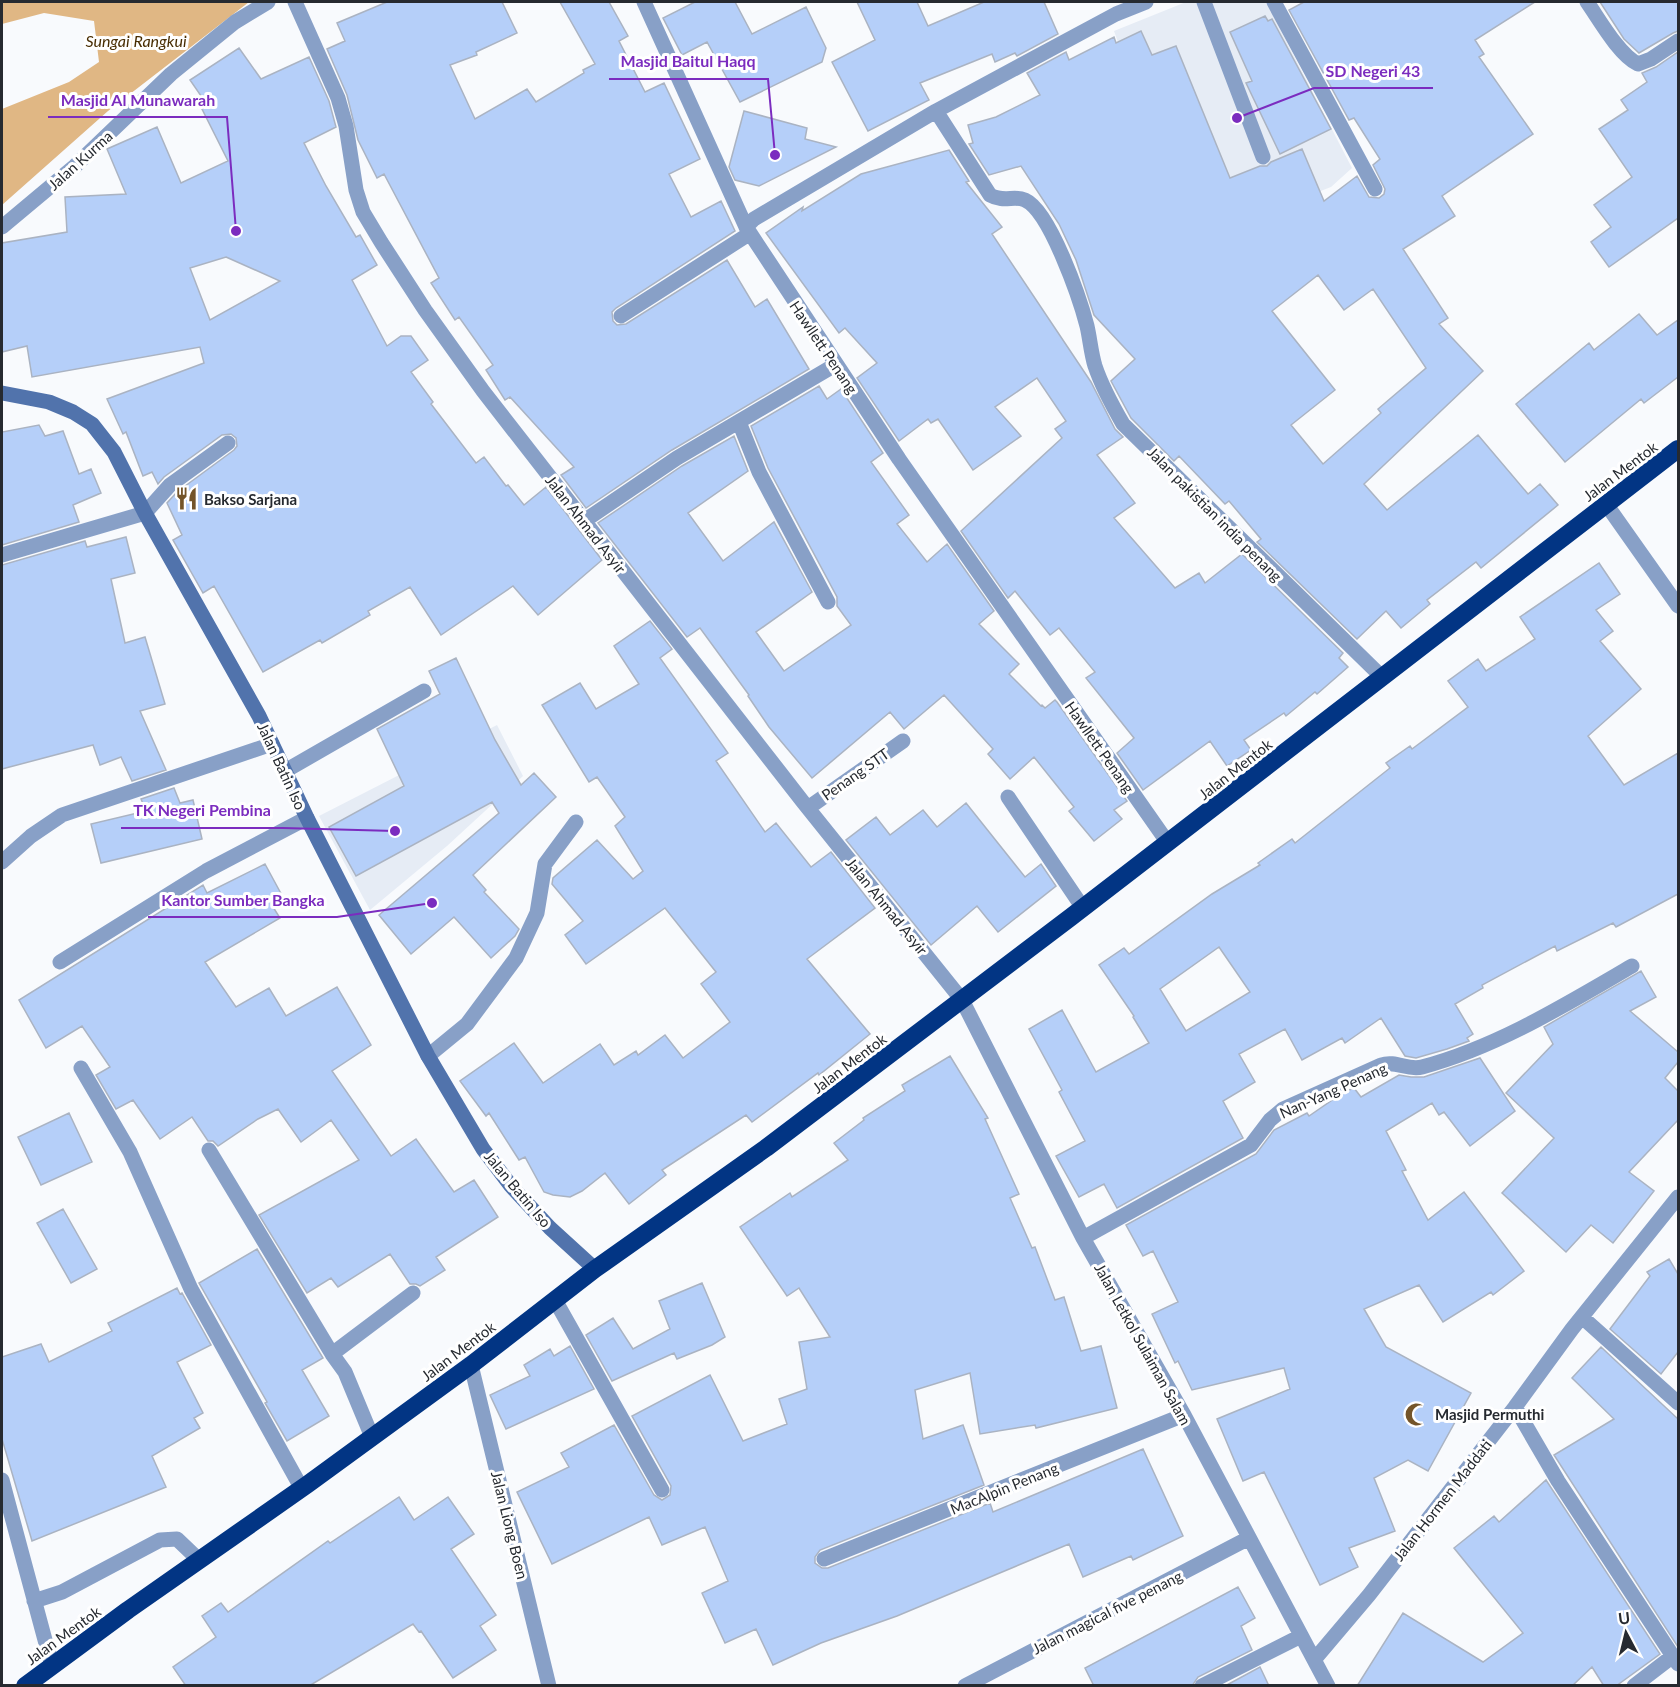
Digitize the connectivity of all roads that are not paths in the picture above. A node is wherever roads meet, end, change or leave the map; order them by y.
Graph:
1 (268, 2) edge
2 (295, 2) edge
3 (644, 2) edge
4 (1146, 2) edge
5 (1204, 2) edge
6 (1274, 2) edge
7 (1587, 2) edge
8 (1678, 42) edge
9 (936, 111) junction
10 (1263, 157) dead end
11 (1375, 189) dead end
12 (2, 227) edge
13 (747, 230) junction
14 (621, 316) dead end
15 (835, 365) junction
16 (2, 393) edge
17 (739, 422) junction
18 (228, 443) dead end
19 (1678, 449) edge
20 (1606, 504) junction
21 (145, 513) junction
22 (584, 521) junction
23 (2, 555) edge
24 (828, 602) dead end
25 (1678, 606) edge
26 (1382, 677) junction
27 (424, 691) dead end
28 (903, 741) dead end
29 (272, 744) junction
30 (285, 771) junction
31 (1008, 797) dead end
32 (808, 808) junction
33 (307, 818) junction
34 (576, 822) dead end
35 (1168, 843) junction
36 (2, 862) edge
37 (1083, 908) junction
38 (60, 962) dead end
39 (1632, 966) dead end
40 (962, 1000) junction
41 (428, 1056) junction
42 (81, 1068) dead end
43 (209, 1150) dead end
44 (1678, 1197) edge
45 (1083, 1238) junction
46 (595, 1269) junction
47 (413, 1293) dead end
48 (555, 1300) junction
49 (1582, 1317) junction
50 (332, 1354) junction
51 (471, 1365) junction
52 (1678, 1403) edge
53 (1515, 1407) junction
54 (1184, 1415) junction
55 (372, 1437) junction
56 (2, 1480) edge
57 (302, 1489) junction
58 (662, 1490) dead end
59 (1249, 1538) junction
60 (824, 1558) dead end
61 (199, 1560) junction
62 (34, 1601) junction
63 (1301, 1636) junction
64 (1314, 1660) junction
65 (1676, 1660) edge
66 (52, 1666) junction
67 (25, 1686) edge
68 (549, 1686) edge
69 (965, 1686) edge
70 (1202, 1686) edge
71 (1328, 1686) edge
72 (1634, 1686) edge

1 - 12 street, Jalan Kurma
2 - 22 street, Jalan Ahmad Asyir
3 - 13 street, Hawllett Penang
4 - 9 street
5 - 10 street
6 - 11 street
7 - 8 street
9 - 13 street
9 - 26 street, Jalan pakistian india penang
13 - 14 street
13 - 15 street, Hawllett Penang
15 - 17 street
15 - 35 street, Hawllett Penang
16 - 21 street, Jalan Batin Iso
17 - 22 street
17 - 24 street
18 - 21 street
19 - 20 highway, Jalan Mentok
20 - 25 street
20 - 26 highway, Jalan Mentok
21 - 23 street
21 - 29 street, Jalan Batin Iso
22 - 32 street, Jalan Ahmad Asyir
26 - 35 highway, Jalan Mentok
27 - 30 street
28 - 32 street, Penang STT
29 - 30 street, Jalan Batin Iso
29 - 36 street
30 - 33 street, Jalan Batin Iso
31 - 37 street
32 - 40 street, Jalan Ahmad Asyir
33 - 38 street
33 - 41 street, Jalan Batin Iso
34 - 41 street
35 - 37 highway, Jalan Mentok
37 - 40 highway, Jalan Mentok
39 - 45 street, Nan-Yang Penang
40 - 45 street, Jalan Letkol Sulaiman Salam
40 - 46 highway, Jalan Mentok
41 - 46 street, Jalan Batin Iso
42 - 57 street
43 - 50 street
44 - 49 street, Jalan Hormen Maddati
45 - 54 street, Jalan Letkol Sulaiman Salam
46 - 48 highway, Jalan Mentok
47 - 50 street
48 - 51 highway, Jalan Mentok
48 - 58 street
49 - 52 street
49 - 53 street, Jalan Hormen Maddati
50 - 55 street
51 - 55 highway, Jalan Mentok
51 - 68 street, Jalan Liong Boen
53 - 64 street, Jalan Hormen Maddati
53 - 65 street
54 - 59 street, Jalan Letkol Sulaiman Salam
54 - 60 street, MacAlpin Penang
55 - 57 highway, Jalan Mentok
56 - 62 street
57 - 61 highway, Jalan Mentok
59 - 63 street, Jalan Letkol Sulaiman Salam
59 - 69 street, Jalan magical five penang
61 - 62 street
61 - 66 highway, Jalan Mentok
62 - 66 street
63 - 64 street, Jalan Letkol Sulaiman Salam
63 - 70 street
64 - 71 street, Jalan Letkol Sulaiman Salam
65 - 72 street
66 - 67 highway, Jalan Mentok

